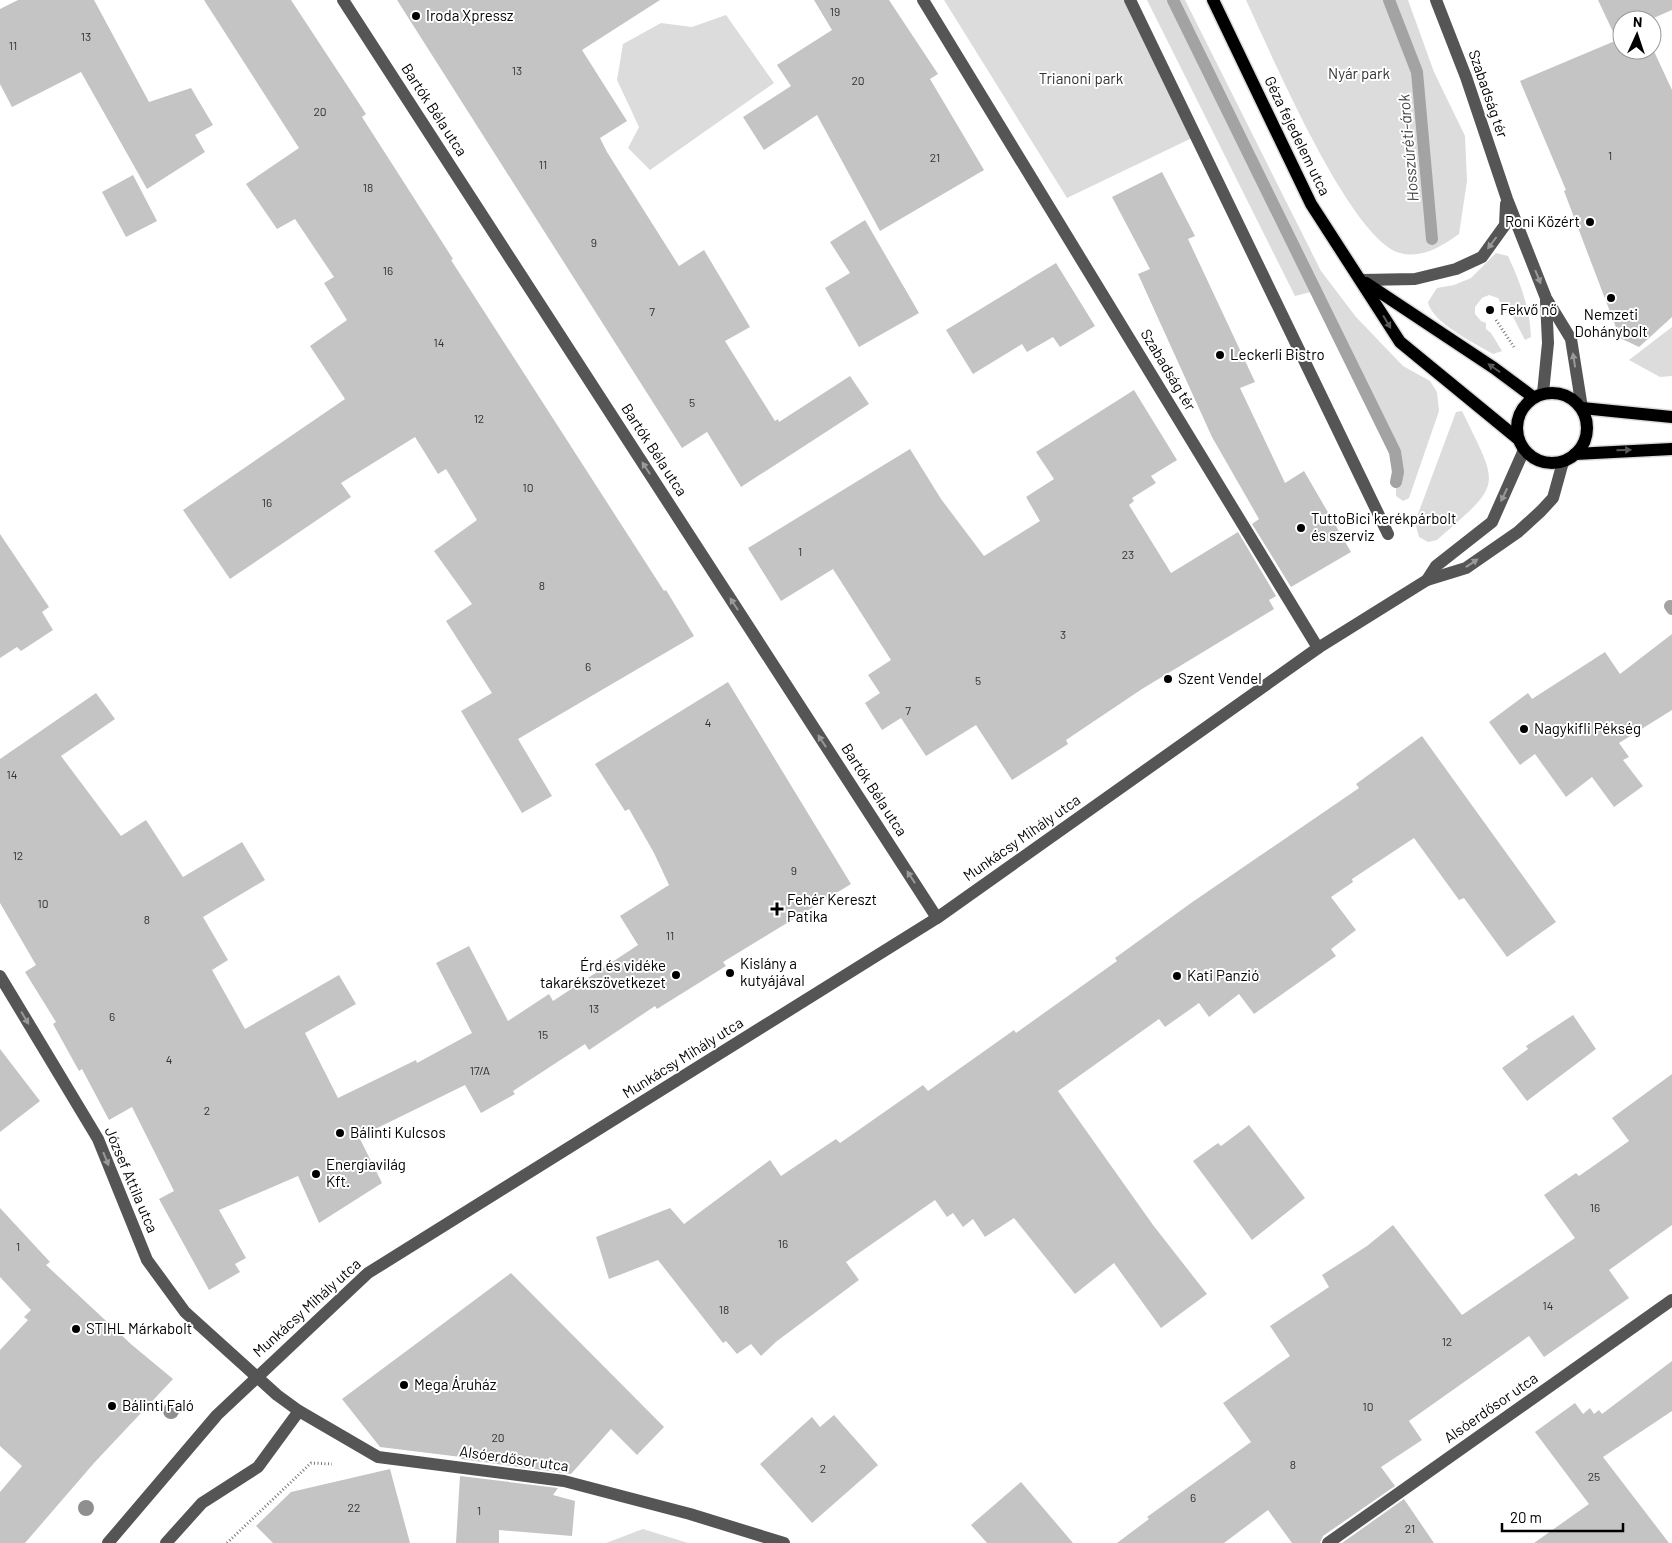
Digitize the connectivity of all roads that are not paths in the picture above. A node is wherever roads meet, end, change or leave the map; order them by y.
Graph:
1 (343, 0) edge
2 (923, 0) edge
3 (1130, 0) edge
4 (1213, 0) edge
5 (1436, 0) edge
6 (1507, 199) junction
7 (1362, 280) junction
8 (1546, 298) junction
9 (1538, 395) junction
10 (1582, 408) junction
11 (1672, 417) edge
12 (1517, 438) junction
13 (1672, 449) edge
14 (1524, 450) junction
15 (1575, 454) junction
16 (1563, 462) junction
17 (1388, 534) dead end
18 (1427, 580) junction
19 (1318, 648) junction
20 (937, 918) junction
21 (0, 976) edge
22 (1672, 1300) edge
23 (255, 1377) junction
24 (299, 1411) junction
25 (108, 1543) edge
26 (166, 1543) edge
27 (784, 1543) edge
28 (1328, 1543) edge

20 -> 1 street, Bartók Béla utca
2 - 19 street, Szabadság tér
3 - 17 street
4 - 7 main road, Géza fejedelem utca
5 - 6 street, Szabadság tér
6 -> 7 street, Szabadság tér
6 -> 8 street, Szabadság tér
9 -> 7 main road, Géza fejedelem utca
7 -> 12 main road, Géza fejedelem utca
8 - 9 street, Szabadság tér
10 -> 8 street, Szabadság tér
9 - 10 main road
9 - 12 main road
10 - 11 main road
10 - 15 main road, Szabadság tér
12 - 14 main road
15 -> 13 main road
14 - 16 main road
14 -> 18 street
15 - 16 main road, Szabadság tér
18 -> 16 street
18 - 19 street
19 - 20 street, Munkácsy Mihály utca
20 - 23 street, Munkácsy Mihály utca
21 -> 23 street, József Attila utca
22 - 28 street, Alsóerdősor utca
23 - 24 street, Alsóerdősor utca
23 - 25 street, Munkácsy Mihály utca
24 - 26 street
24 - 27 street, Alsóerdősor utca

